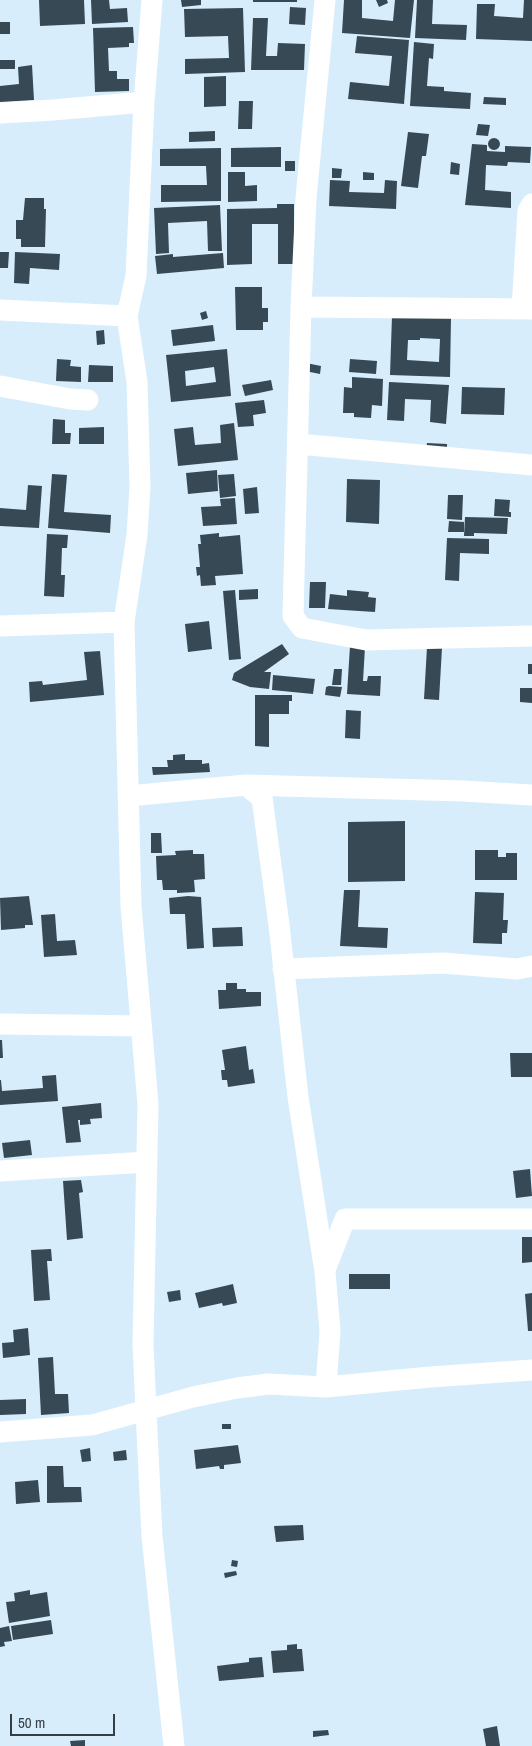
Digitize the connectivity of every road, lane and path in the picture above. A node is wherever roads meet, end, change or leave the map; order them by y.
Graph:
1 (152, 0) edge
2 (325, 0) edge
3 (144, 102) junction
4 (0, 112) edge
5 (532, 204) edge
6 (301, 307) junction
7 (527, 309) edge
8 (0, 310) edge
9 (127, 316) junction
10 (0, 386) edge
11 (88, 400) dead end
12 (298, 444) junction
13 (532, 465) edge
14 (124, 622) junction
15 (0, 626) edge
16 (532, 636) edge
17 (246, 785) junction
18 (532, 795) edge
19 (128, 796) junction
20 (532, 966) edge
21 (283, 969) junction
22 (0, 1024) edge
23 (141, 1026) junction
24 (147, 1162) junction
25 (0, 1171) edge
26 (532, 1219) edge
27 (324, 1272) junction
28 (532, 1370) edge
29 (326, 1387) junction
30 (146, 1410) junction
31 (0, 1432) edge
32 (174, 1746) edge

1 - 3 street
2 - 6 street
3 - 4 street
3 - 9 street
5 - 7 street
6 - 7 street
6 - 12 street
8 - 9 street
9 - 14 street
10 - 11 street
12 - 13 street
12 - 16 street
14 - 15 street
14 - 19 street
17 - 18 street
17 - 19 street
17 - 21 street
19 - 23 street
20 - 21 street
21 - 27 street
22 - 23 street
23 - 24 street
24 - 25 street
24 - 30 street
26 - 27 street
27 - 29 street
28 - 29 street
29 - 30 street
30 - 31 street
30 - 32 street

